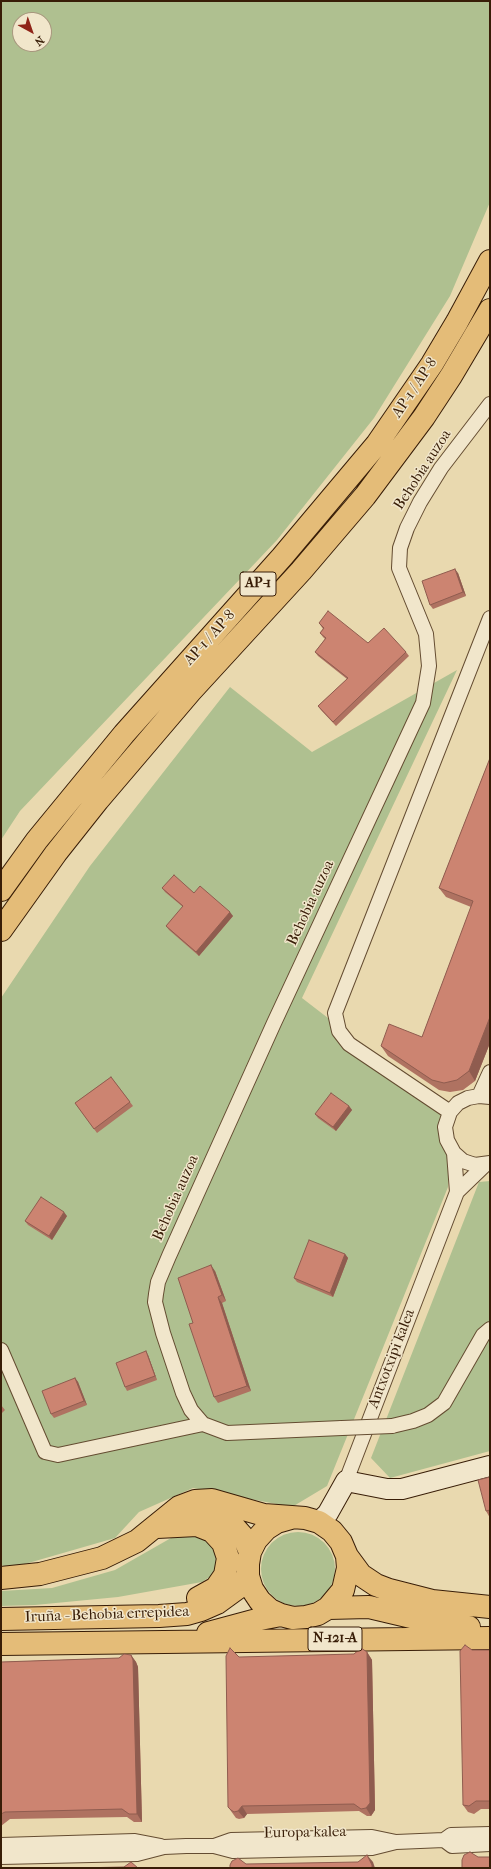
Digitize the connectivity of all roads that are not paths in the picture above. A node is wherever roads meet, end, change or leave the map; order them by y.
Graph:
1 (490, 261) edge
2 (490, 310) edge
3 (490, 404) edge
4 (490, 618) edge
5 (1, 890) edge
6 (1, 930) edge
7 (490, 1072) edge
8 (484, 1096) edge
9 (450, 1112) junction
10 (454, 1153) junction
11 (488, 1164) edge
12 (456, 1192) junction
13 (490, 1329) edge
14 (1, 1350) edge
15 (203, 1424) junction
16 (490, 1466) edge
17 (346, 1481) junction
18 (291, 1518) junction
19 (319, 1522) junction
20 (157, 1527) junction
21 (250, 1552) junction
22 (346, 1556) junction
23 (248, 1576) junction
24 (1, 1578) edge
25 (490, 1607) edge
26 (328, 1608) junction
27 (281, 1615) junction
28 (105, 1617) junction
29 (1, 1619) edge
30 (490, 1628) edge
31 (490, 1638) edge
32 (180, 1641) junction
33 (1, 1644) edge
34 (490, 1834) edge
35 (444, 1840) junction
36 (490, 1844) edge
37 (1, 1845) edge
38 (164, 1847) junction
39 (1, 1857) edge

1 - 5 highway, AP-1 / AP-8 / AP-1
2 - 6 highway, AP-1 / AP-8 / AP-1
3 - 15 street, Behobia auzoa
4 - 9 street
7 - 8 street
8 - 9 street
9 - 10 street
10 - 11 street
10 - 12 street, Antxotxipi kalea
11 - 12 street, Antxotxipi kalea
12 - 17 street, Antxotxipi kalea
13 - 15 street, bridge
14 - 15 street
16 - 17 street
17 - 19 street, Antxotxipi kalea
18 - 19 highway, N-121-A
18 - 20 highway
18 - 21 highway, N-121-A
19 - 22 highway, N-121-A
20 - 21 highway
20 - 24 highway
20 - 28 highway
21 - 23 highway, N-121-A
22 - 25 highway, N-121-A
22 - 26 highway, N-121-A
23 - 27 highway, N-121-A
23 - 28 highway, Iruña - Behobia errepidea
26 - 27 highway, N-121-A
26 - 30 highway, N-121-A
27 - 32 highway, Iruña - Behobia errepidea / N-121-A
28 - 29 highway, Iruña - Behobia errepidea
31 - 32 highway, Iruña - Behobia errepidea / N-121-A
32 - 33 highway, Iruña - Behobia errepidea / N-121-A
34 - 35 street, Europa kalea
35 - 36 street, Europa kalea
35 - 38 street, Europa kalea
37 - 38 street, Europa kalea
38 - 39 street, Europa kalea

